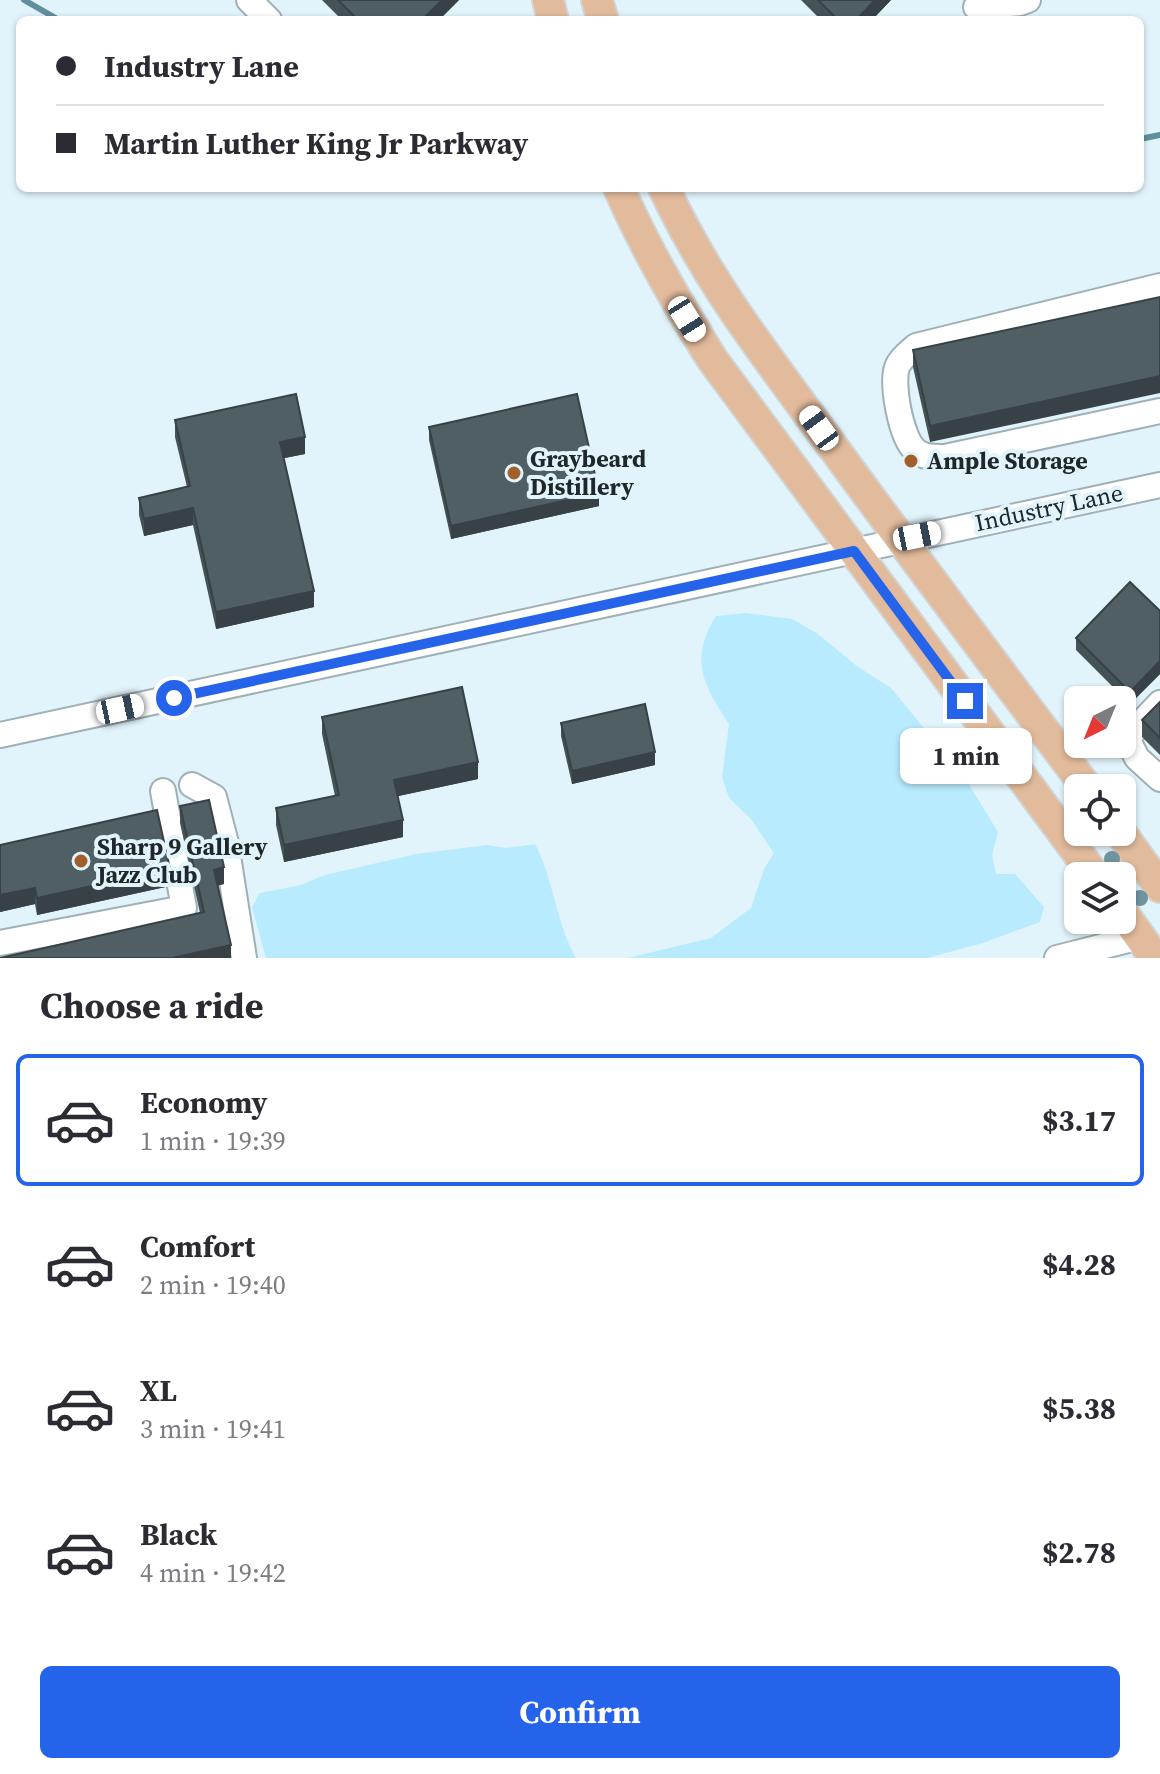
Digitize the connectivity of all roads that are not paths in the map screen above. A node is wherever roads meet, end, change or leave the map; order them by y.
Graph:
1 (249, 0) edge
2 (1028, 0) edge
3 (973, 9) edge
4 (265, 16) edge
5 (621, 192) edge
6 (666, 192) edge
7 (1160, 286) edge
8 (1160, 411) edge
9 (1160, 485) edge
10 (900, 539) junction
11 (854, 551) junction
12 (1160, 703) edge
13 (0, 735) edge
14 (1076, 774) edge
15 (1160, 779) edge
16 (192, 785) dead end
17 (163, 791) dead end
18 (1130, 846) edge
19 (1085, 862) edge
20 (1160, 887) edge
21 (1136, 931) edge
22 (0, 943) edge
23 (1148, 947) edge
24 (244, 958) edge
25 (1057, 958) edge

1 - 4 street
2 - 3 street
5 - 11 main road
6 - 10 main road
7 - 8 street
9 - 10 street, Industry Lane
10 - 11 street, Industry Lane
10 - 14 main road
11 - 13 street, Industry Lane
11 - 19 main road
12 - 15 street
16 - 24 street
17 - 22 street
18 - 20 main road
21 - 23 main road
23 - 25 street

